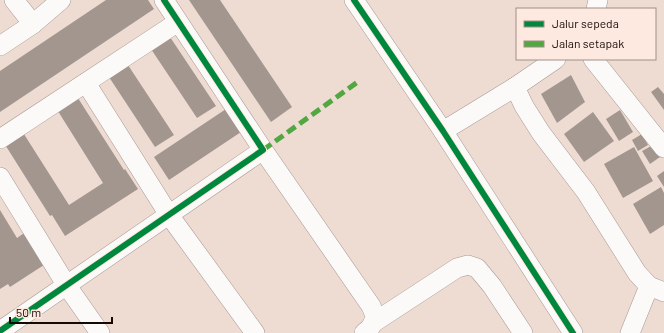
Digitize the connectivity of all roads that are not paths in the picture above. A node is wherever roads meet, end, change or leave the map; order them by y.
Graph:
1 (14, 0) edge
2 (61, 0) edge
3 (164, 0) edge
4 (354, 0) edge
5 (178, 22) junction
6 (33, 24) junction
7 (0, 46) edge
8 (555, 60) edge
9 (594, 60) edge
10 (86, 83) junction
11 (515, 87) junction
12 (442, 131) junction
13 (0, 139) edge
14 (664, 148) edge
15 (263, 150) junction
16 (0, 177) edge
17 (169, 215) junction
18 (67, 286) junction
19 (660, 290) edge
20 (369, 328) edge
21 (0, 331) edge
22 (635, 331) edge
23 (100, 333) edge
24 (255, 333) edge
25 (523, 333) edge
26 (573, 333) edge

1 - 6 street
2 - 6 street
3 - 5 street
4 - 12 street
5 - 10 street
5 - 15 street
6 - 7 street
8 - 11 street
9 - 14 street
10 - 13 street
10 - 17 street
11 - 12 street
11 - 19 street
12 - 26 street
15 - 17 street
15 - 20 street
16 - 18 street
17 - 18 street
17 - 24 street
18 - 21 street
18 - 23 street
19 - 22 street
20 - 25 street

